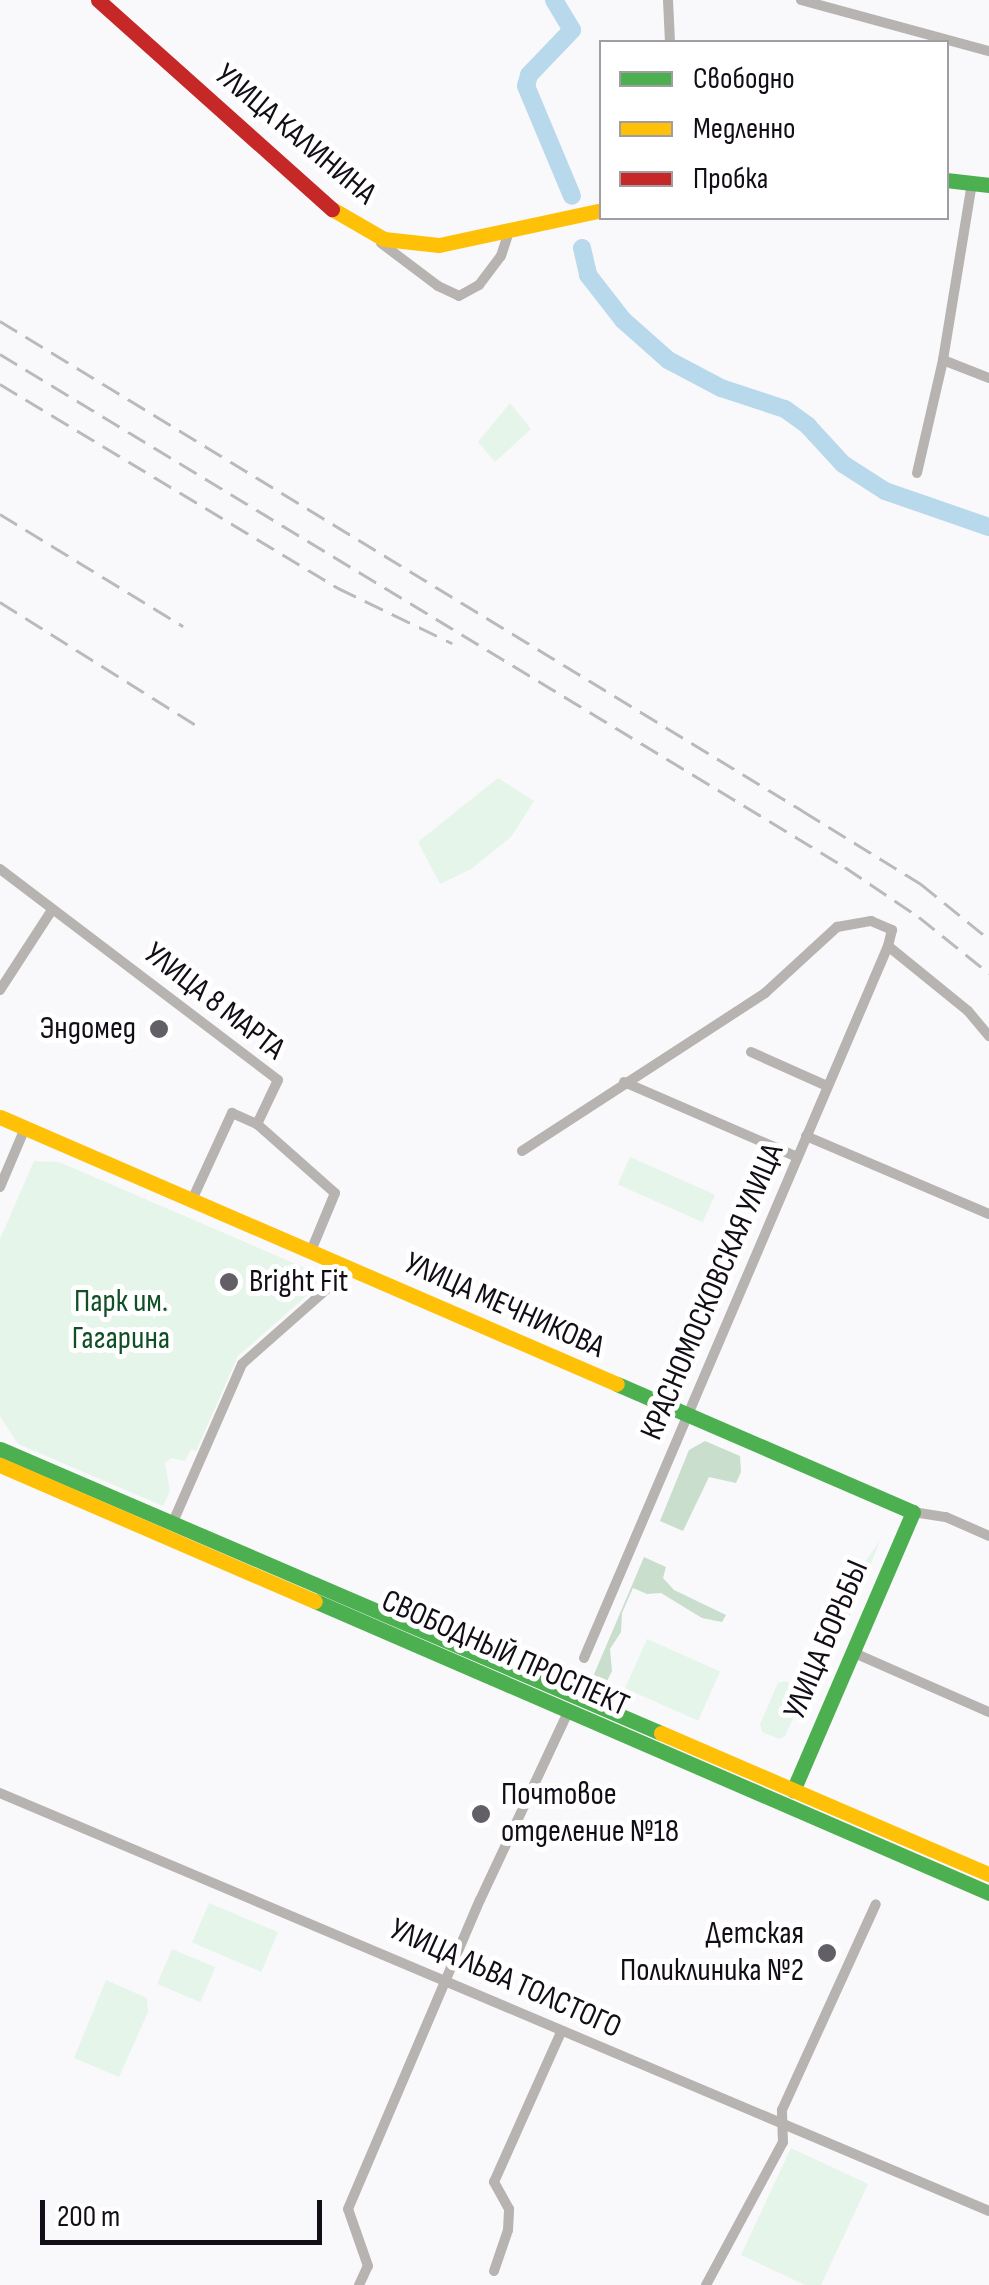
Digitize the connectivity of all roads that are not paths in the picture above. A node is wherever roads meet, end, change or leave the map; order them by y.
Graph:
1 (98, 0) edge
2 (668, 0) edge
3 (801, 0) edge
4 (670, 40) edge
5 (948, 40) edge
6 (949, 40) edge
7 (989, 51) edge
8 (949, 180) edge
9 (972, 183) junction
10 (989, 186) edge
11 (599, 211) edge
12 (364, 230) junction
13 (508, 232) junction
14 (943, 360) junction
15 (989, 378) edge
16 (917, 473) dead end
17 (0, 869) edge
18 (52, 910) junction
19 (888, 946) junction
20 (0, 990) edge
21 (989, 1036) edge
22 (751, 1052) dead end
23 (624, 1082) junction
24 (828, 1086) junction
25 (0, 1118) edge
26 (257, 1124) junction
27 (25, 1128) junction
28 (806, 1136) junction
29 (522, 1151) dead end
30 (797, 1158) junction
31 (0, 1186) edge
32 (192, 1200) junction
33 (989, 1214) edge
34 (311, 1251) junction
35 (351, 1268) junction
36 (686, 1417) junction
37 (0, 1449) edge
38 (0, 1465) edge
39 (913, 1512) junction
40 (170, 1528) junction
41 (989, 1536) edge
42 (852, 1652) junction
43 (584, 1658) dead end
44 (577, 1696) junction
45 (568, 1712) junction
46 (989, 1712) edge
47 (793, 1790) junction
48 (0, 1793) edge
49 (989, 1874) edge
50 (989, 1893) edge
51 (876, 1904) dead end
52 (445, 1980) junction
53 (562, 2032) junction
54 (782, 2124) junction
55 (989, 2210) edge
56 (494, 2271) dead end
57 (360, 2285) edge
58 (706, 2285) edge

1 - 12 main road, УЛИЦА КАЛИНИНА
2 - 4 street
3 - 5 street
6 - 7 street
8 - 9 main road
9 - 10 main road
9 - 14 street
11 - 13 main road, УЛИЦА КАЛИНИНА
12 - 13 main road, УЛИЦА КАЛИНИНА
12 - 13 street
14 - 15 street
14 - 16 street
17 - 18 street, УЛИЦА 8 МАРТА
18 - 20 street
18 - 26 street, УЛИЦА 8 МАРТА
19 - 21 street
19 - 23 street
19 - 24 street, КРАСНОМОСКОВСКАЯ УЛИЦА
22 - 24 street
23 - 29 street
23 - 30 street
24 - 28 street, КРАСНОМОСКОВСКАЯ УЛИЦА
25 - 27 main road, УЛИЦА МЕЧНИКОВА
26 - 32 street
26 - 34 street
27 - 31 street
27 - 32 main road, УЛИЦА МЕЧНИКОВА
28 - 30 street, КРАСНОМОСКОВСКАЯ УЛИЦА
28 - 33 street
30 - 36 street, КРАСНОМОСКОВСКАЯ УЛИЦА
32 - 34 main road, УЛИЦА МЕЧНИКОВА
34 - 35 main road, УЛИЦА МЕЧНИКОВА
35 - 36 main road, УЛИЦА МЕЧНИКОВА
35 - 40 street
36 - 39 main road, УЛИЦА МЕЧНИКОВА
36 - 43 street, КРАСНОМОСКОВСКАЯ УЛИЦА
37 - 40 main road, СВОБОДНЫЙ ПРОСПЕКТ
38 - 40 main road, СВОБОДНЫЙ ПРОСПЕКТ
39 - 41 street, УЛИЦА МЕЧНИКОВА
39 - 42 main road, УЛИЦА БОРЬБЫ
40 - 44 main road, СВОБОДНЫЙ ПРОСПЕКТ
40 - 45 main road, СВОБОДНЫЙ ПРОСПЕКТ
42 - 46 street
42 - 47 main road, УЛИЦА БОРЬБЫ
44 - 45 main road
44 - 47 main road, СВОБОДНЫЙ ПРОСПЕКТ
45 - 50 main road, СВОБОДНЫЙ ПРОСПЕКТ
45 - 52 street
47 - 49 main road, СВОБОДНЫЙ ПРОСПЕКТ
48 - 52 street, УЛИЦА ЛЬВА ТОЛСТОГО
51 - 54 street
52 - 53 street, УЛИЦА ЛЬВА ТОЛСТОГО
52 - 57 street
53 - 54 street, УЛИЦА ЛЬВА ТОЛСТОГО
53 - 56 street
54 - 55 street, УЛИЦА ЛЬВА ТОЛСТОГО
54 - 58 street

